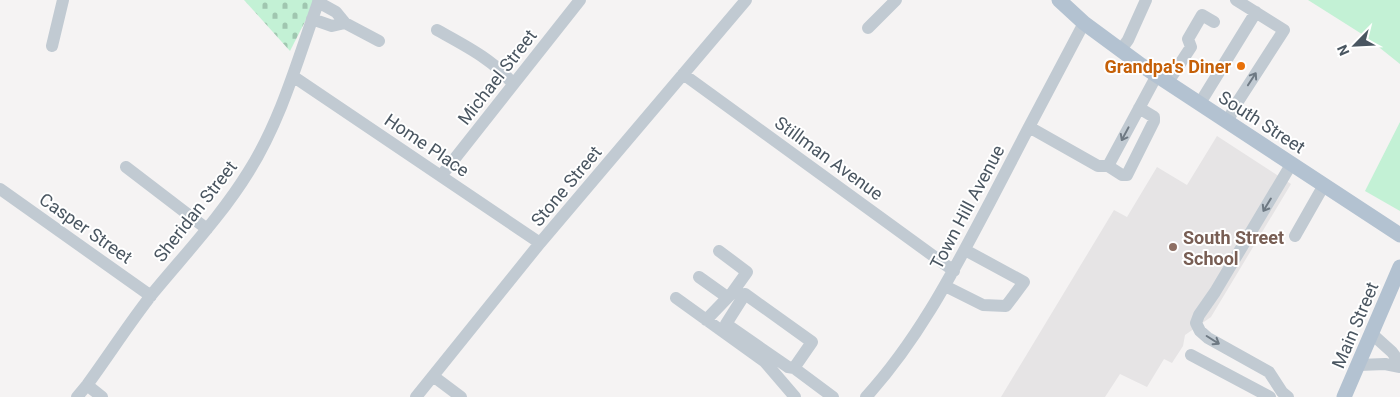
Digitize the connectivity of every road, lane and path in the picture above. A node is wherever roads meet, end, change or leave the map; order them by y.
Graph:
1 (746, 0) edge
2 (896, 0) edge
3 (1059, 0) edge
4 (1146, 0) edge
5 (1236, 0) edge
6 (65, 1) edge
7 (318, 1) edge
8 (577, 1) edge
9 (1256, 12) junction
10 (312, 19) junction
11 (1214, 22) dead end
12 (345, 23) junction
13 (1084, 23) junction
14 (868, 28) dead end
15 (438, 30) dead end
16 (379, 41) dead end
17 (52, 46) dead end
18 (1120, 51) junction
19 (684, 74) junction
20 (294, 77) junction
21 (1162, 79) junction
22 (513, 84) junction
23 (1200, 103) junction
24 (1139, 108) junction
25 (1228, 121) junction
26 (1029, 127) junction
27 (1292, 163) junction
28 (126, 166) dead end
29 (1108, 166) junction
30 (441, 176) junction
31 (1324, 185) junction
32 (0, 189) edge
33 (206, 229) junction
34 (1400, 235) edge
35 (1295, 236) dead end
36 (540, 243) junction
37 (965, 250) junction
38 (720, 251) dead end
39 (1400, 267) edge
40 (954, 271) junction
41 (699, 277) dead end
42 (945, 286) junction
43 (152, 296) junction
44 (727, 297) junction
45 (676, 298) dead end
46 (706, 320) junction
47 (1372, 334) junction
48 (1191, 355) dead end
49 (1359, 365) junction
50 (1400, 365) edge
51 (794, 368) junction
52 (434, 376) junction
53 (87, 385) junction
54 (1347, 396) edge
55 (76, 397) edge
56 (102, 397) edge
57 (416, 397) edge
58 (461, 397) edge
59 (795, 397) edge
60 (833, 397) edge
61 (866, 397) edge
62 (1270, 397) edge
63 (1288, 397) edge

1 - 19 street, Stone Street
2 - 14 street
3 - 13 main road, South Street
4 - 18 street
5 - 9 street
6 - 17 street
7 - 10 street, Sheridan Street
7 - 12 street
8 - 22 street, Michael Street
9 - 23 street
25 -> 9 street
10 - 12 street
10 - 20 street, Sheridan Street
11 - 21 street
12 - 16 street
13 - 18 main road, South Street
13 - 26 street, Town Hill Avenue
15 - 22 street
18 - 21 main road, South Street
19 - 36 street, Stone Street
19 - 40 street, Stillman Avenue
20 - 30 street, Home Place
20 - 33 street, Sheridan Street
21 - 23 main road, South Street
21 - 24 street
22 - 30 street, Michael Street
23 - 25 main road, South Street
24 -> 29 street
24 - 29 street
25 - 27 main road, South Street
26 - 29 street
26 - 37 street, Town Hill Avenue
27 - 31 main road, South Street
27 -> 63 street
28 - 33 street
30 - 36 street, Home Place
31 - 34 main road, South Street
31 - 35 street
32 - 43 street, Casper Street
33 - 43 street, Sheridan Street
36 - 52 street, Stone Street
37 - 40 street, Town Hill Avenue
37 - 42 street
38 - 44 street
39 - 47 main road, Main Street
40 - 42 street, Town Hill Avenue
41 - 44 street
42 - 61 street, Town Hill Avenue
43 - 53 street, Sheridan Street
44 - 46 street
45 - 46 street
46 - 59 street
47 - 49 main road, Main Street
47 - 50 street
48 - 62 street
49 - 50 street
49 - 54 main road, Main Street
51 - 51 street
51 - 60 street
52 - 57 street, Stone Street
52 - 58 street
53 - 55 street, Sheridan Street
53 - 56 street

